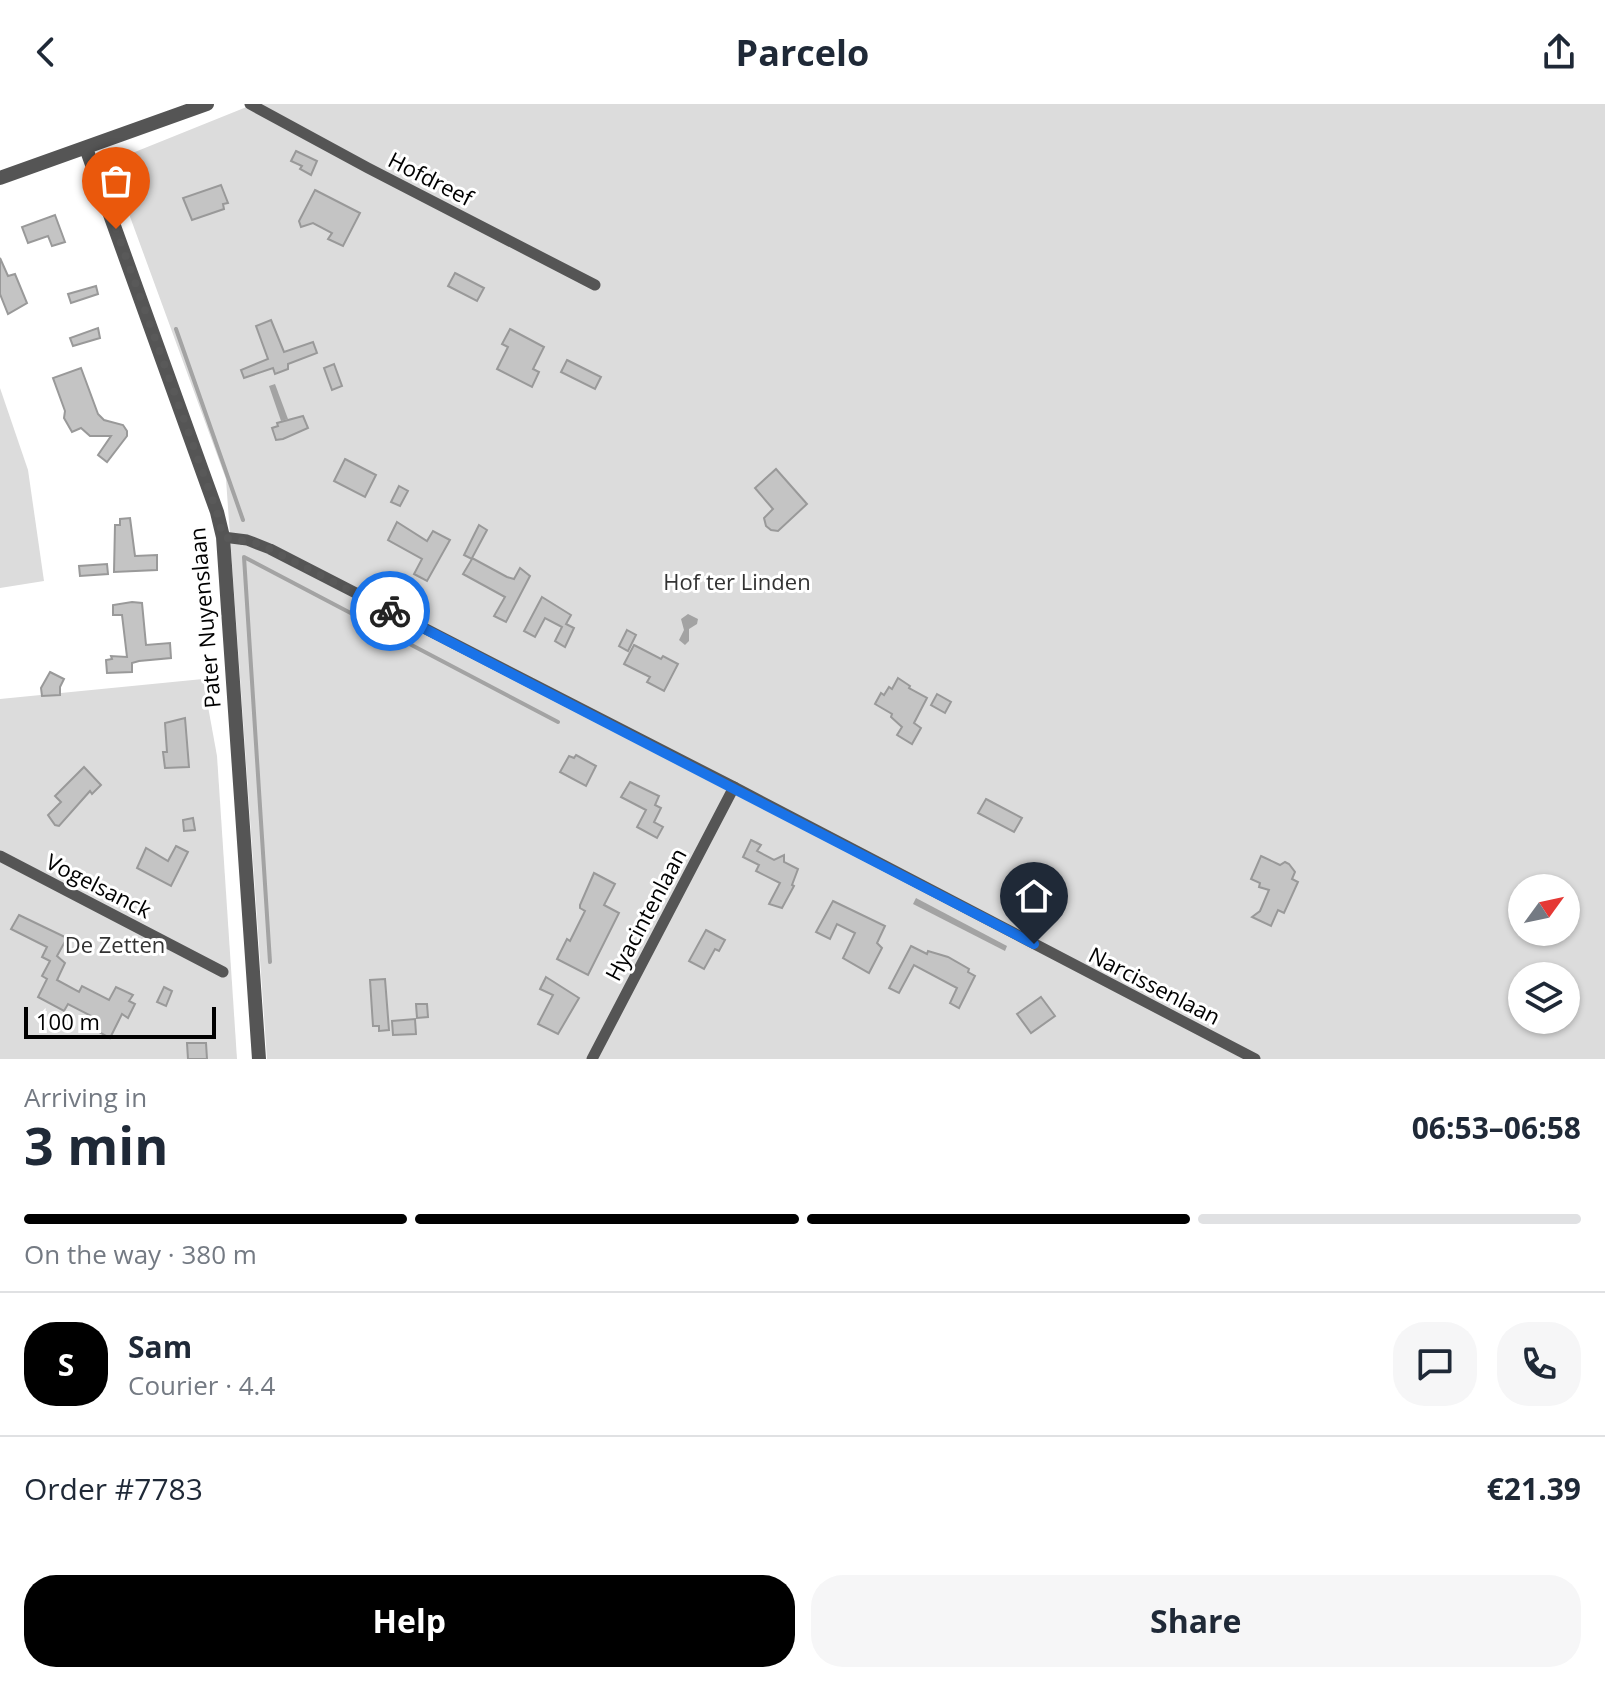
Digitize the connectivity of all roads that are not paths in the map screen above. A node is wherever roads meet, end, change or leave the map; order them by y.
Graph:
1 (207, 104) edge
2 (250, 104) edge
3 (86, 148) junction
4 (0, 178) edge
5 (595, 285) dead end
6 (223, 537) junction
7 (734, 787) junction
8 (0, 856) edge
9 (223, 972) dead end
10 (259, 1059) edge
11 (592, 1059) edge
12 (1255, 1059) edge

1 - 3 street
2 - 5 street, Hofdreef
3 - 4 street
3 - 6 street, Pater Nuyenslaan
6 - 7 street, Narcissenlaan
6 - 10 street, Pater Nuyenslaan
7 - 11 street, Hyacintenlaan
7 - 12 street, Narcissenlaan
8 - 9 street, Vogelsanck

